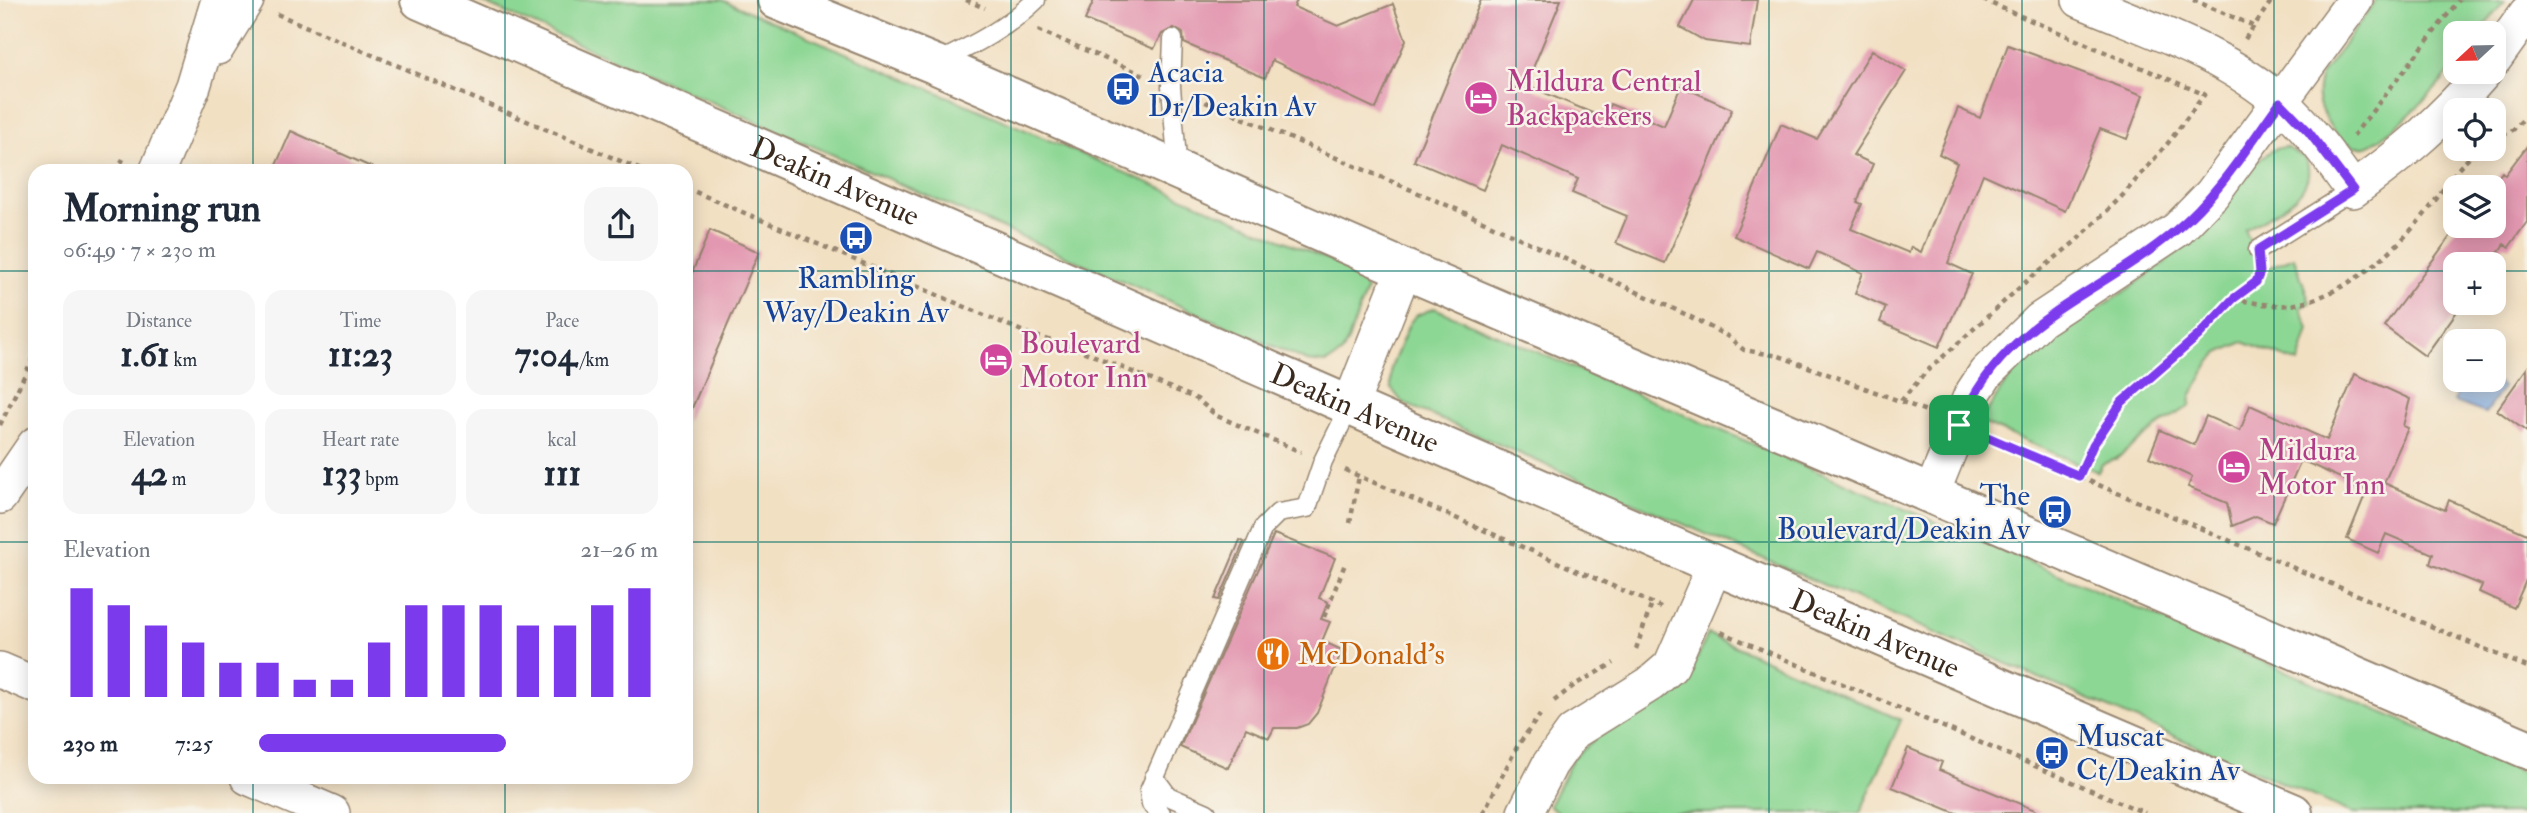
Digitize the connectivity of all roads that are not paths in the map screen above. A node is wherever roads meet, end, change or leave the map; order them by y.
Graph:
1 (219, 0) edge
2 (420, 0) edge
3 (777, 0) edge
4 (1036, 0) edge
5 (2080, 0) edge
6 (2355, 0) edge
7 (259, 6) edge
8 (2527, 13) edge
9 (1173, 38) dead end
10 (2506, 42) edge
11 (934, 64) junction
12 (2474, 84) edge
13 (193, 86) junction
14 (2280, 102) junction
15 (160, 164) edge
16 (1178, 172) junction
17 (2353, 190) junction
18 (2258, 250) road end
19 (1404, 269) junction
20 (1350, 406) junction
21 (28, 455) edge
22 (1931, 495) junction
23 (0, 496) edge
24 (1715, 565) junction
25 (0, 670) edge
26 (28, 682) edge
27 (2527, 749) edge
28 (1154, 777) junction
29 (264, 784) edge
30 (332, 813) edge
31 (1161, 813) edge
32 (1207, 813) edge
33 (1525, 813) edge
34 (2293, 813) edge

1 - 13 street
2 - 20 highway, Deakin Avenue
3 - 11 highway
4 - 11 lane
5 - 14 street
6 - 14 street
7 - 13 street
8 - 10 street
9 - 16 lane
11 - 16 highway
12 - 17 street
13 - 15 street
14 - 17 street
14 - 22 street
16 - 19 highway
17 - 18 lane
19 - 20 street
19 - 22 highway
20 - 24 highway, Deakin Avenue
20 - 28 lane
21 - 23 street
22 - 27 highway
24 - 33 street
24 - 34 highway, Deakin Avenue
25 - 26 street
28 - 31 lane
28 - 32 lane
29 - 30 street

